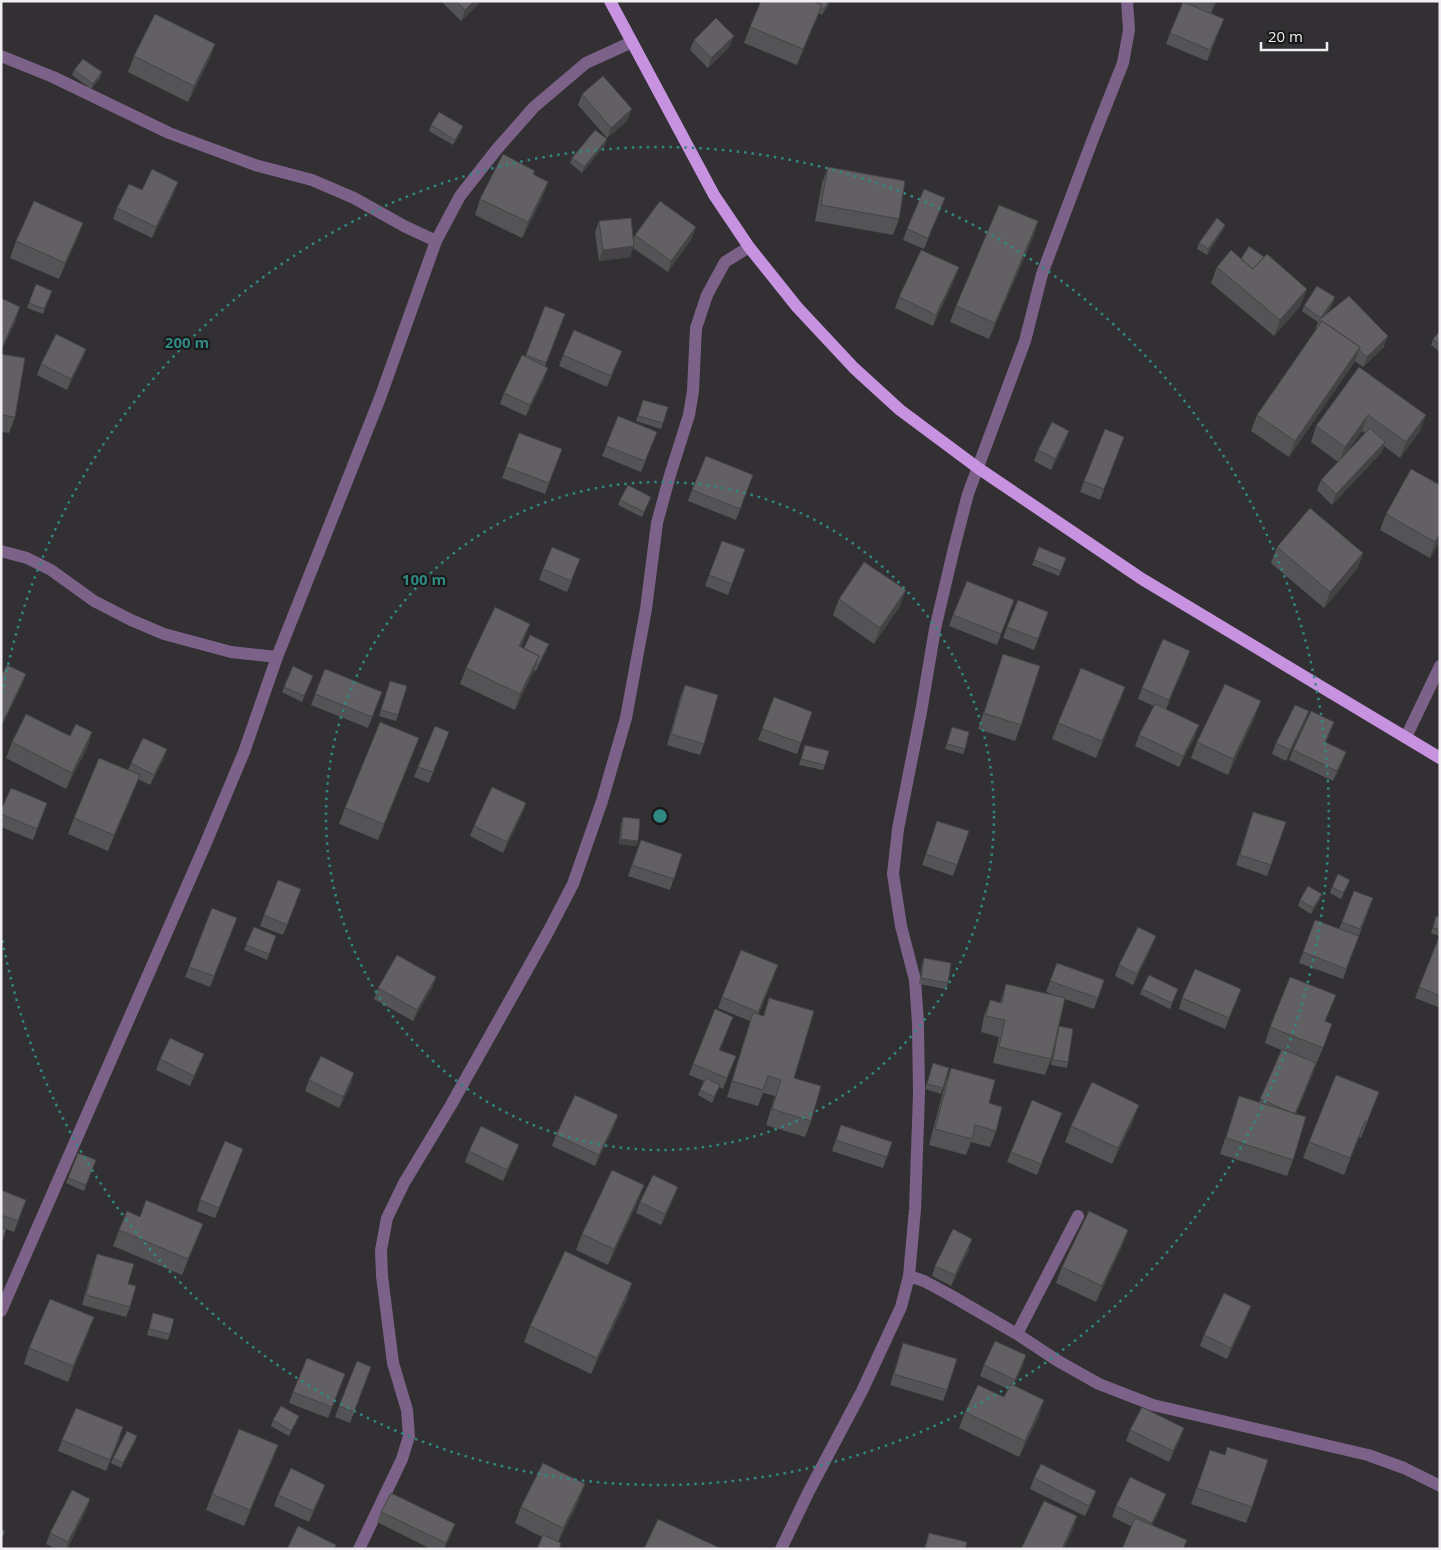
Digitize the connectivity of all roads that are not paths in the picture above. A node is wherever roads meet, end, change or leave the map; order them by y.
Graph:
1 (610, 1) edge
2 (1127, 1) edge
3 (632, 42) junction
4 (1, 56) edge
5 (436, 242) junction
6 (749, 247) junction
7 (978, 468) junction
8 (1, 550) edge
9 (277, 657) junction
10 (1440, 666) edge
11 (1406, 737) junction
12 (1440, 758) edge
13 (1078, 1216) dead end
14 (909, 1276) junction
15 (1, 1311) edge
16 (1017, 1334) junction
17 (1440, 1486) edge
18 (359, 1549) edge
19 (782, 1549) edge

1 - 3 main road
2 - 7 street
3 - 5 street
3 - 6 main road
4 - 5 street
5 - 9 street
6 - 7 main road
6 - 18 street
7 - 11 main road
7 - 14 street
8 - 9 street
9 - 15 street
10 - 11 street
11 - 12 main road
13 - 16 street
14 - 16 street
14 - 19 street
16 - 17 street

